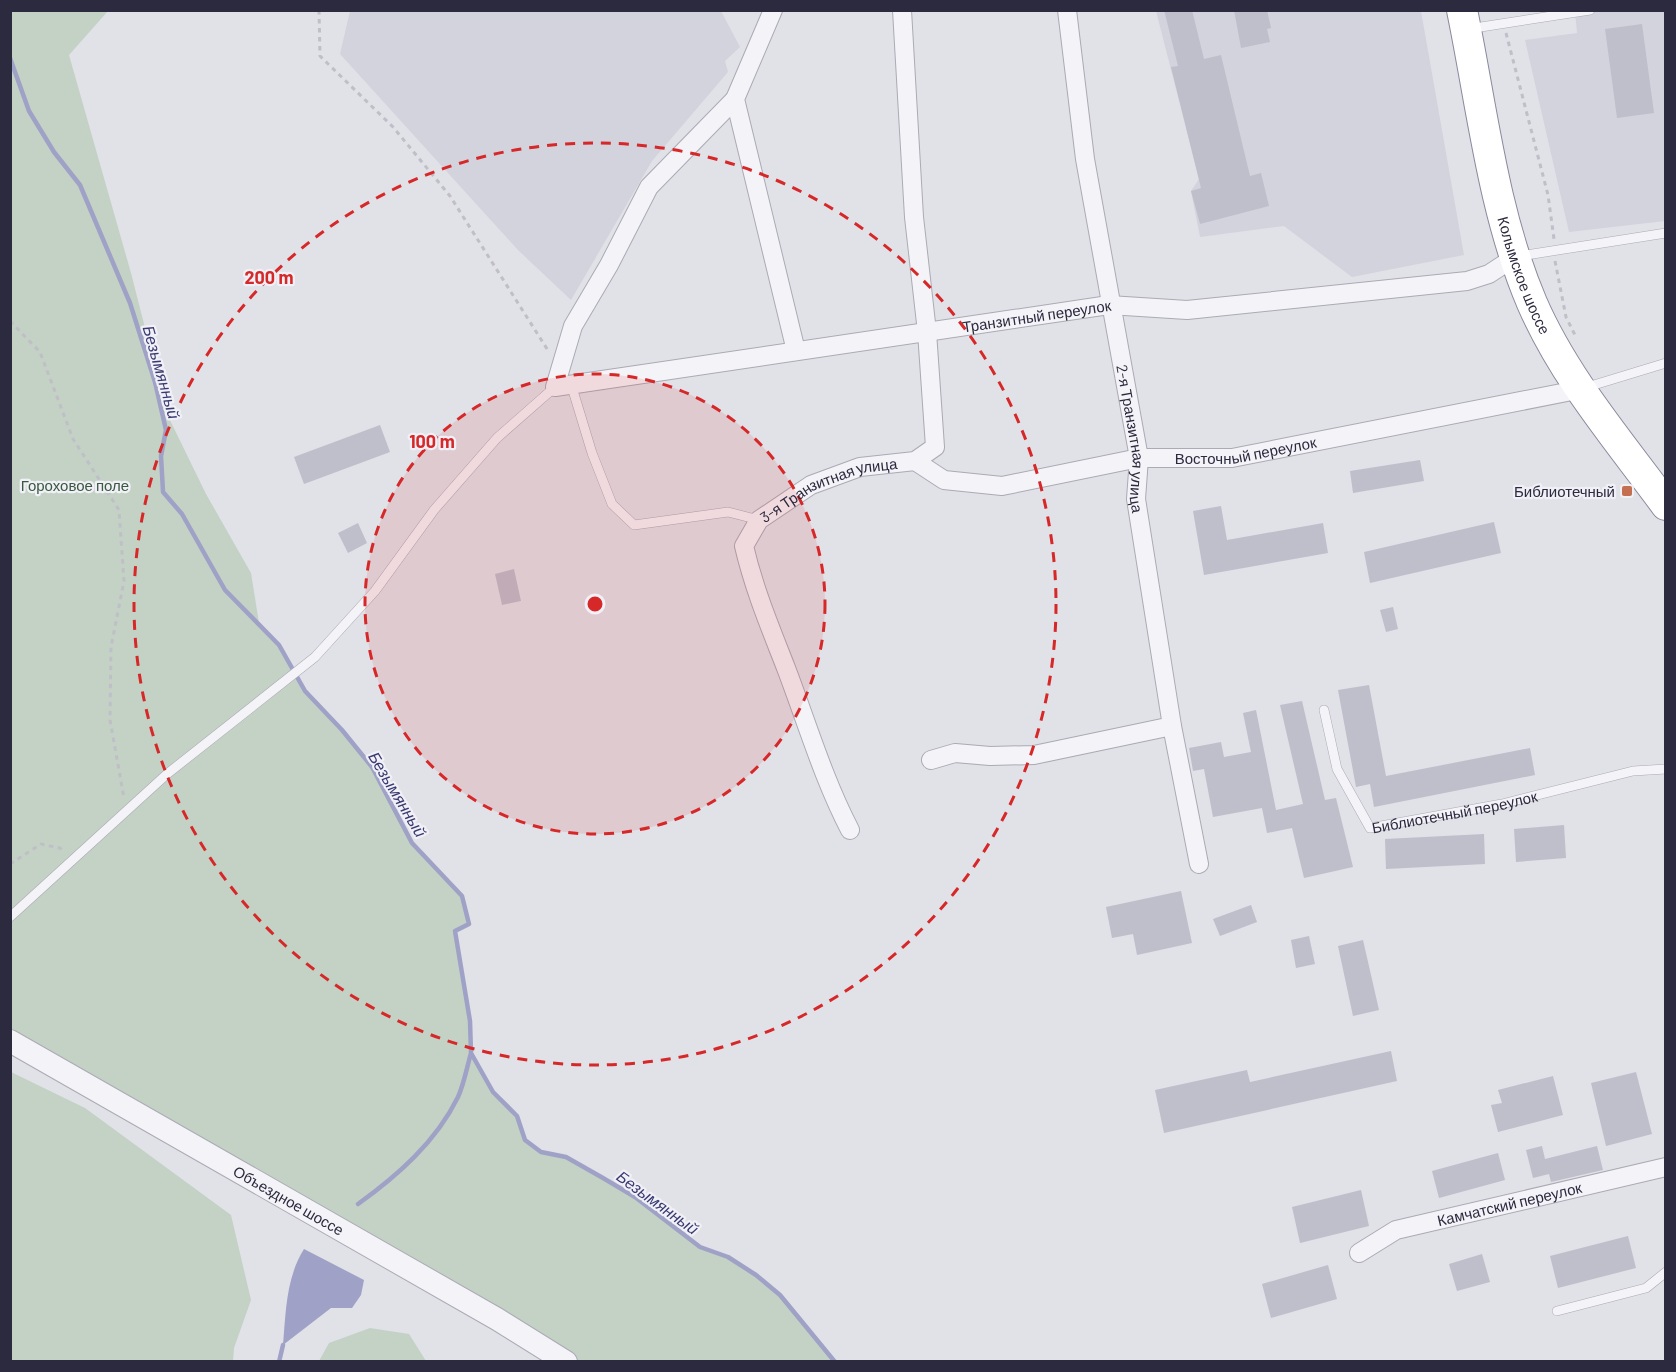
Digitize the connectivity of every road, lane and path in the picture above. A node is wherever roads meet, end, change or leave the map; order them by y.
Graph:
1 (320, 10) edge
2 (773, 10) edge
3 (902, 10) edge
4 (1066, 10) edge
5 (1590, 10) edge
6 (1464, 20) edge
7 (1508, 41) dead end
8 (735, 99) junction
9 (1665, 233) edge
10 (1555, 251) junction
11 (1515, 257) junction
12 (1109, 305) junction
13 (10, 321) edge
14 (927, 332) junction
15 (1577, 338) dead end
16 (796, 351) junction
17 (1665, 363) edge
18 (562, 380) junction
19 (1582, 389) junction
20 (1138, 458) junction
21 (915, 461) junction
22 (1665, 505) edge
23 (759, 520) junction
24 (1324, 710) dead end
25 (1172, 726) junction
26 (931, 760) dead end
27 (1665, 769) edge
28 (127, 812) junction
29 (850, 830) dead end
30 (72, 863) junction
31 (10, 864) edge
32 (1199, 864) dead end
33 (10, 917) edge
34 (10, 1041) edge
35 (1665, 1167) edge
36 (1359, 1253) dead end
37 (1665, 1272) edge
38 (1557, 1311) dead end
39 (566, 1362) edge

1 - 18 path
2 - 8 street
3 - 14 street, 3-я Транзитная улица
4 - 12 street, 2-я Транзитная улица
5 - 6 lane
6 - 11 highway, Колымское шоссе
7 - 10 path
8 - 16 street
8 - 18 street
9 - 10 lane
10 - 11 lane
10 - 15 path
11 - 12 street, Транзитный переулок
11 - 19 highway, Колымское шоссе
12 - 14 street, Транзитный переулок
12 - 20 street, 2-я Транзитная улица
13 - 28 path
14 - 16 street, Транзитный переулок
14 - 21 street, 3-я Транзитная улица
16 - 18 street, Транзитный переулок
17 - 19 lane
18 - 23 lane
18 - 28 lane
19 - 20 street, Восточный переулок
19 - 22 highway, Колымское шоссе
20 - 21 street, Восточный переулок
20 - 25 street, 2-я Транзитная улица
21 - 23 street, 3-я Транзитная улица
23 - 29 street, 3-я Транзитная улица
24 - 27 lane, Библиотечный переулок
25 - 26 street
25 - 32 street, 2-я Транзитная улица
28 - 30 lane
30 - 31 path
30 - 33 lane
34 - 39 street, Объездное шоссе
35 - 36 street, Камчатский переулок
37 - 38 lane

